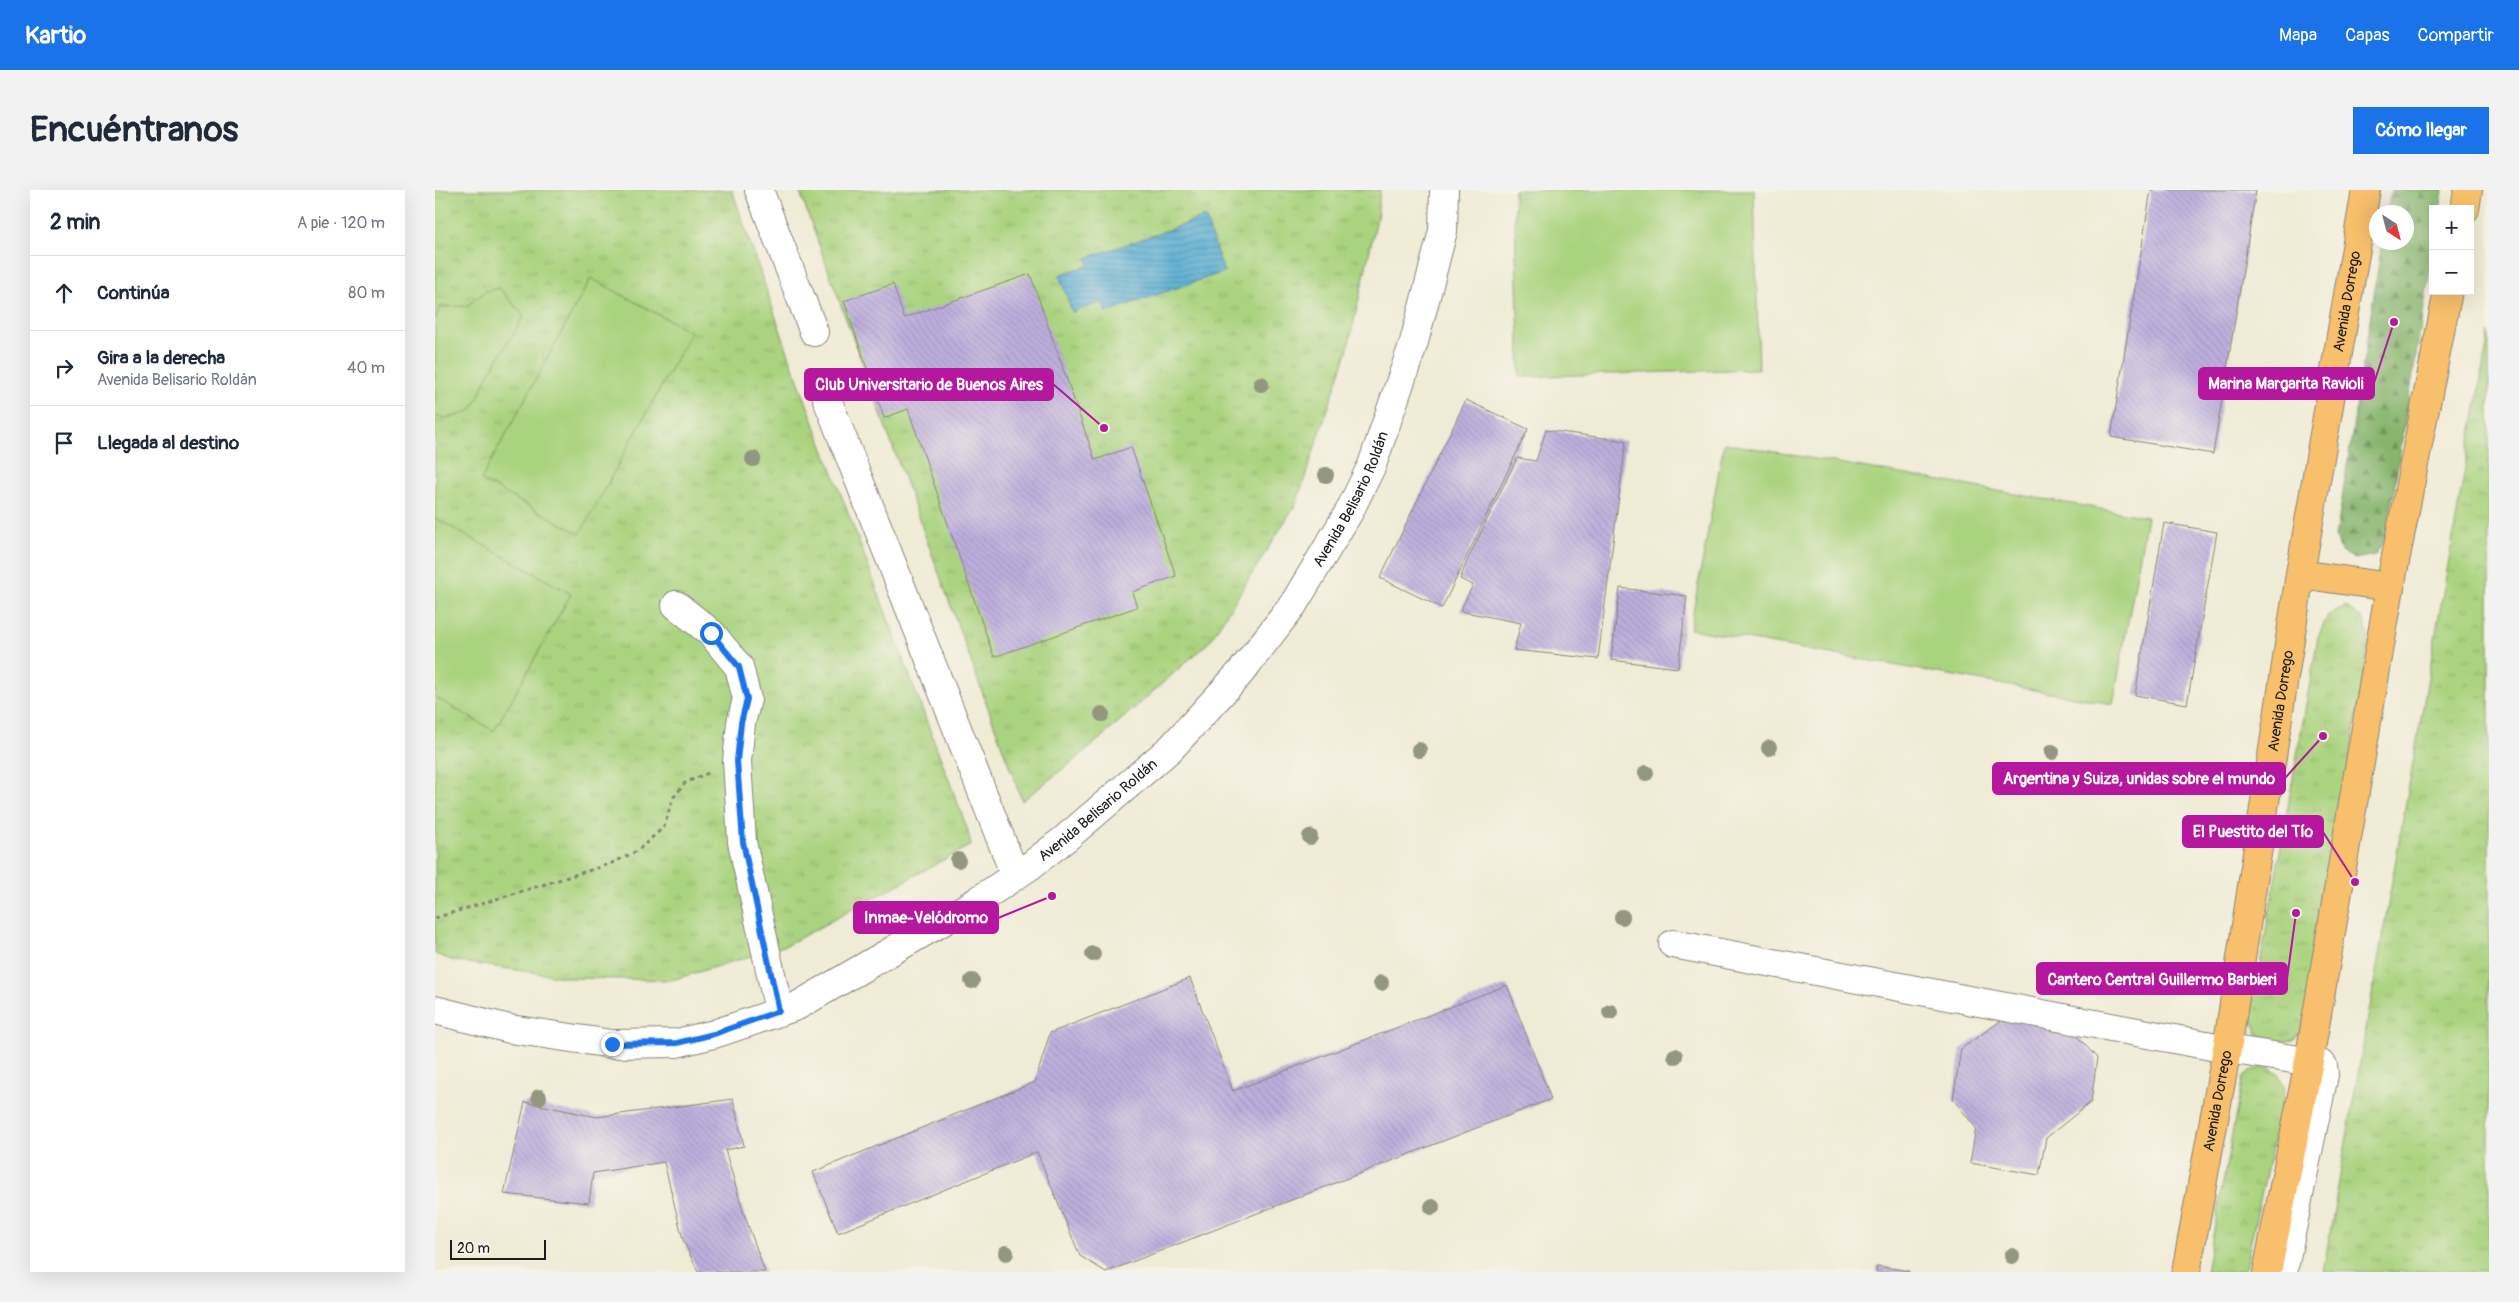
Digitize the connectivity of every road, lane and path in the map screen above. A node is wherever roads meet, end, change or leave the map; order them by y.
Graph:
1 (759, 190) edge
2 (1444, 190) edge
3 (2366, 190) edge
4 (2468, 190) edge
5 (2466, 205) edge
6 (2447, 295) edge
7 (814, 332) dead end
8 (827, 399) dead end
9 (2299, 574) junction
10 (2390, 587) junction
11 (676, 606) dead end
12 (737, 761) junction
13 (1015, 875) junction
14 (435, 918) edge
15 (1673, 944) dead end
16 (435, 1010) edge
17 (779, 1011) junction
18 (2227, 1049) junction
19 (2309, 1061) junction
20 (2186, 1272) edge
21 (2267, 1272) edge
22 (2283, 1272) edge

1 - 7 street
2 - 13 street, Avenida Belisario Roldán
3 - 9 main road, Avenida Dorrego
4 - 5 main road
6 - 10 main road
8 - 13 street
9 - 10 main road
9 - 18 main road, Avenida Dorrego
10 - 19 main road
11 - 12 street
12 - 14 path
12 - 17 street
13 - 17 street, Avenida Belisario Roldán
15 - 18 street
16 - 17 street, Avenida Belisario Roldán
18 - 19 street
18 - 20 main road, Avenida Dorrego
19 - 21 main road
19 - 22 street

